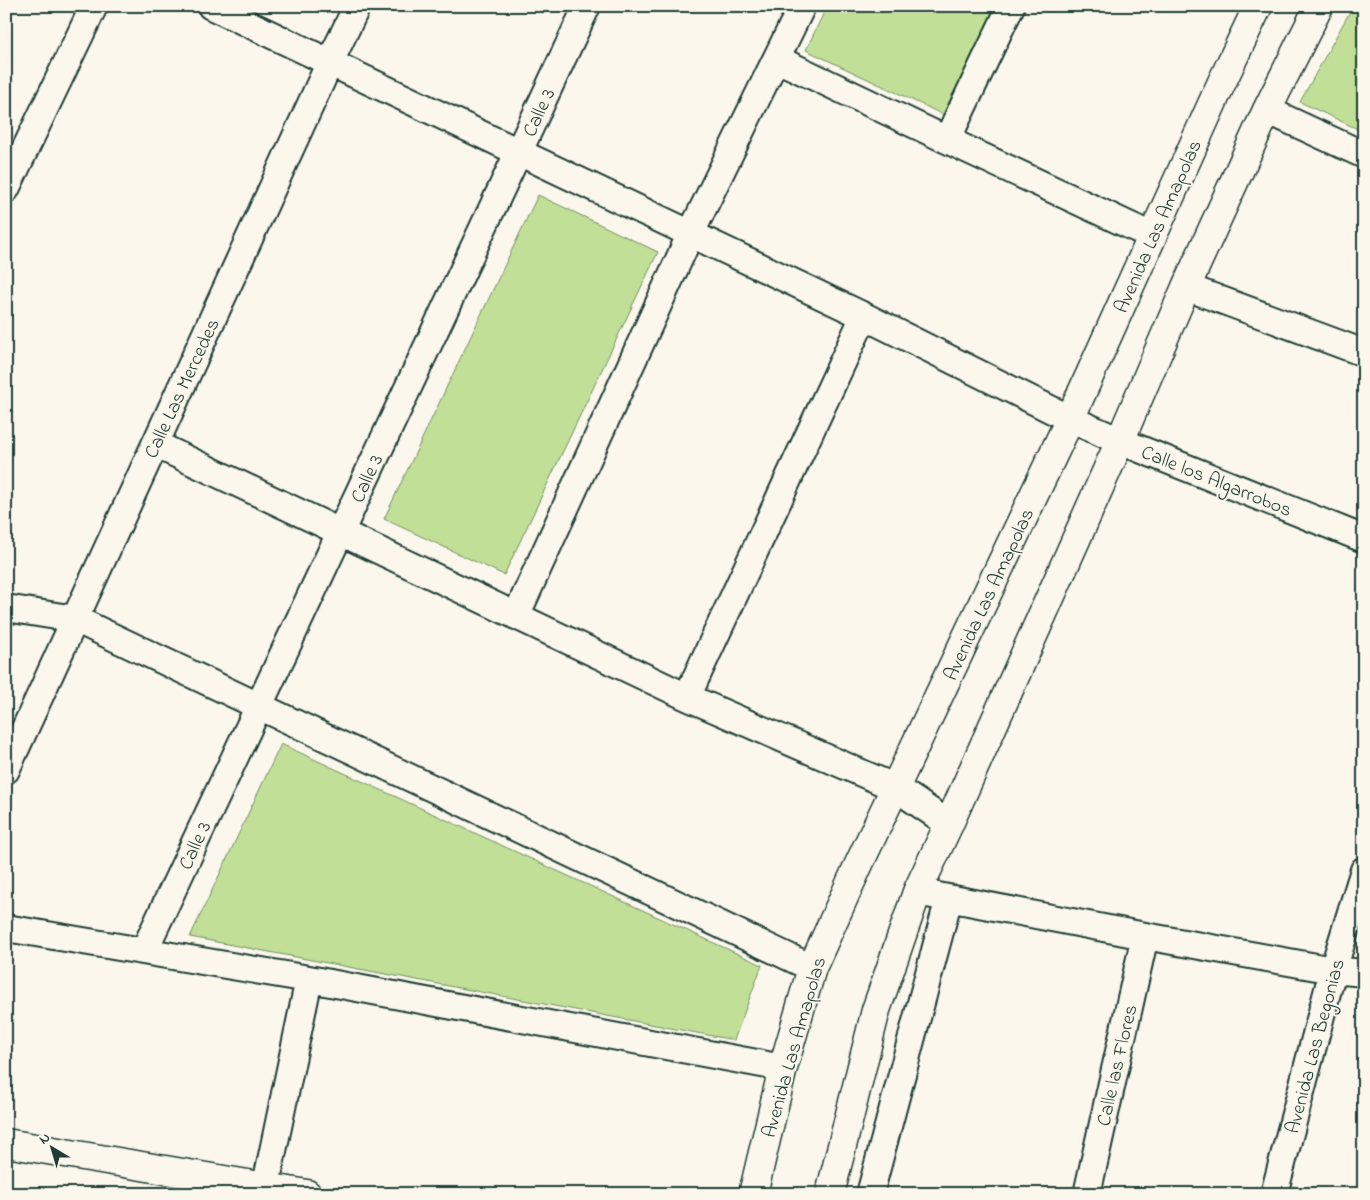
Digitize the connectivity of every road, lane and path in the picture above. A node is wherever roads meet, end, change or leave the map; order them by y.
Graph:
1 (94, 6) edge
2 (211, 6) edge
3 (357, 6) edge
4 (587, 6) edge
5 (802, 6) edge
6 (1010, 6) edge
7 (1258, 6) edge
8 (1319, 6) edge
9 (777, 58) junction
10 (330, 62) junction
11 (1267, 110) junction
12 (947, 140) junction
13 (519, 152) junction
14 (1364, 155) edge
15 (6, 189) edge
16 (691, 233) junction
17 (1152, 236) junction
18 (1186, 287) junction
19 (864, 316) junction
20 (1364, 353) edge
21 (1070, 419) junction
22 (1120, 441) junction
23 (156, 444) junction
24 (340, 532) junction
25 (1364, 539) edge
26 (6, 608) edge
27 (516, 616) junction
28 (76, 618) junction
29 (687, 698) junction
30 (259, 706) junction
31 (6, 770) edge
32 (896, 788) junction
33 (949, 824) junction
34 (1364, 870) edge
35 (917, 892) junction
36 (949, 898) junction
37 (6, 928) edge
38 (1145, 936) junction
39 (144, 950) junction
40 (812, 968) junction
41 (1333, 970) junction
42 (1364, 973) edge
43 (309, 979) junction
44 (783, 1068) junction
45 (6, 1143) edge
46 (265, 1190) edge
47 (307, 1194) edge
48 (753, 1194) edge
49 (830, 1194) edge
50 (870, 1194) edge
51 (1087, 1194) edge
52 (1274, 1194) edge

1 - 15 street
2 - 10 street, Calle los Algarrobos
3 - 10 street, Calle Las Mercedes
4 - 13 street, Calle 3
5 - 9 street
6 - 12 street
7 - 17 street, Avenida Las Amapolas
8 - 11 street
9 - 12 street
9 - 16 street
10 - 13 street, Calle los Algarrobos
10 - 23 street, Calle Las Mercedes
11 - 14 street
11 - 18 street
12 - 17 street
13 - 16 street, Calle los Algarrobos
13 - 24 street, Calle 3
16 - 19 street, Calle los Algarrobos
16 - 27 street
17 - 21 street, Avenida Las Amapolas
18 - 20 street
18 - 22 street
19 - 21 street, Calle los Algarrobos
19 - 29 street
21 - 22 street, Calle los Algarrobos
21 - 32 street, Avenida Las Amapolas
22 - 25 street, Calle los Algarrobos
22 - 33 street
23 - 24 street
23 - 28 street, Calle Las Mercedes
24 - 27 street
24 - 30 street, Calle 3
26 - 28 street
27 - 29 street
28 - 30 street
28 - 31 street, Calle Las Mercedes
29 - 32 street
30 - 39 street, Calle 3
30 - 40 street
32 - 33 street
32 - 40 street, Avenida Las Amapolas
33 - 35 street
34 - 41 street, Avenida Las Begonias
35 - 36 street
35 - 49 street
36 - 38 street
36 - 50 street
37 - 39 street
38 - 41 street
38 - 51 street, Calle las Flores
39 - 43 street
40 - 44 street, Avenida Las Amapolas
41 - 42 street
41 - 52 street, Avenida Las Begonias
43 - 44 street
43 - 46 street
44 - 48 street, Avenida Las Amapolas
45 - 46 street
46 - 47 street

